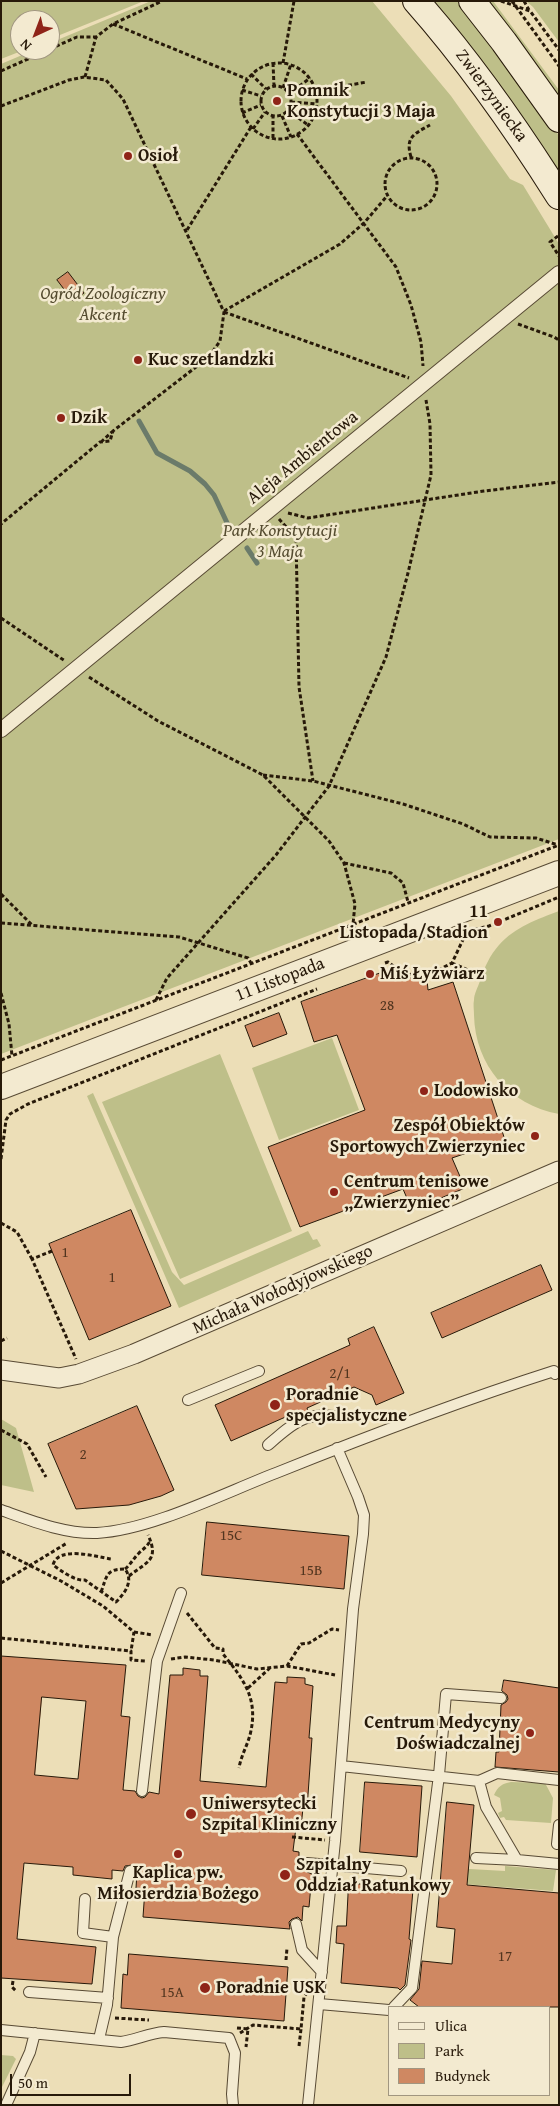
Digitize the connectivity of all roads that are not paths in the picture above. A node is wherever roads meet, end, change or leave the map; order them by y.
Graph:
1 (416, 1) edge
2 (472, 1) edge
3 (559, 119) edge
4 (559, 196) edge
5 (559, 273) edge
6 (1, 730) edge
7 (559, 873) edge
8 (1, 1087) edge
9 (559, 1171) edge
10 (1, 1370) edge
11 (260, 1371) dead end
12 (556, 1371) edge
13 (188, 1400) dead end
14 (339, 1417) dead end
15 (268, 1445) dead end
16 (337, 1448) junction
17 (1, 1510) edge
18 (181, 1593) dead end
19 (501, 1698) dead end
20 (341, 1766) junction
21 (439, 1775) junction
22 (559, 1780) edge
23 (479, 1781) junction
24 (142, 1791) dead end
25 (559, 1825) edge
26 (557, 1844) dead end
27 (476, 1858) dead end
28 (517, 1860) junction
29 (307, 1863) dead end
30 (559, 1864) edge
31 (333, 1865) junction
32 (130, 1871) dead end
33 (401, 1871) dead end
34 (85, 1899) dead end
35 (296, 1924) dead end
36 (113, 1937) junction
37 (322, 1972) junction
38 (29, 1992) dead end
39 (108, 1998) junction
40 (319, 2004) junction
41 (395, 2006) edge
42 (388, 2010) edge
43 (1, 2030) edge
44 (35, 2033) junction
45 (99, 2040) junction
46 (6, 2105) edge
47 (233, 2105) edge
48 (308, 2105) edge

1 - 4 main road, Zwierzyniecka
2 - 3 main road
5 - 6 street, Aleja Ambientowa
7 - 8 street, 11 Listopada
9 - 10 street, Michała Wołodyjowskiego
11 - 13 lane
12 - 16 lane
14 - 15 lane
16 - 17 lane
16 - 20 lane
18 - 24 lane
19 - 21 lane
20 - 21 lane
20 - 31 lane
21 - 23 lane
21 - 41 lane
22 - 23 lane
23 - 28 lane
25 - 26 lane
27 - 28 lane
28 - 30 lane
29 - 31 lane
31 - 33 lane
31 - 37 lane
32 - 36 lane
34 - 36 lane
35 - 37 lane
36 - 39 lane
37 - 40 lane
38 - 39 lane
39 - 45 lane
40 - 42 lane
40 - 48 lane
43 - 44 lane
44 - 45 lane
44 - 46 lane
45 - 47 lane

